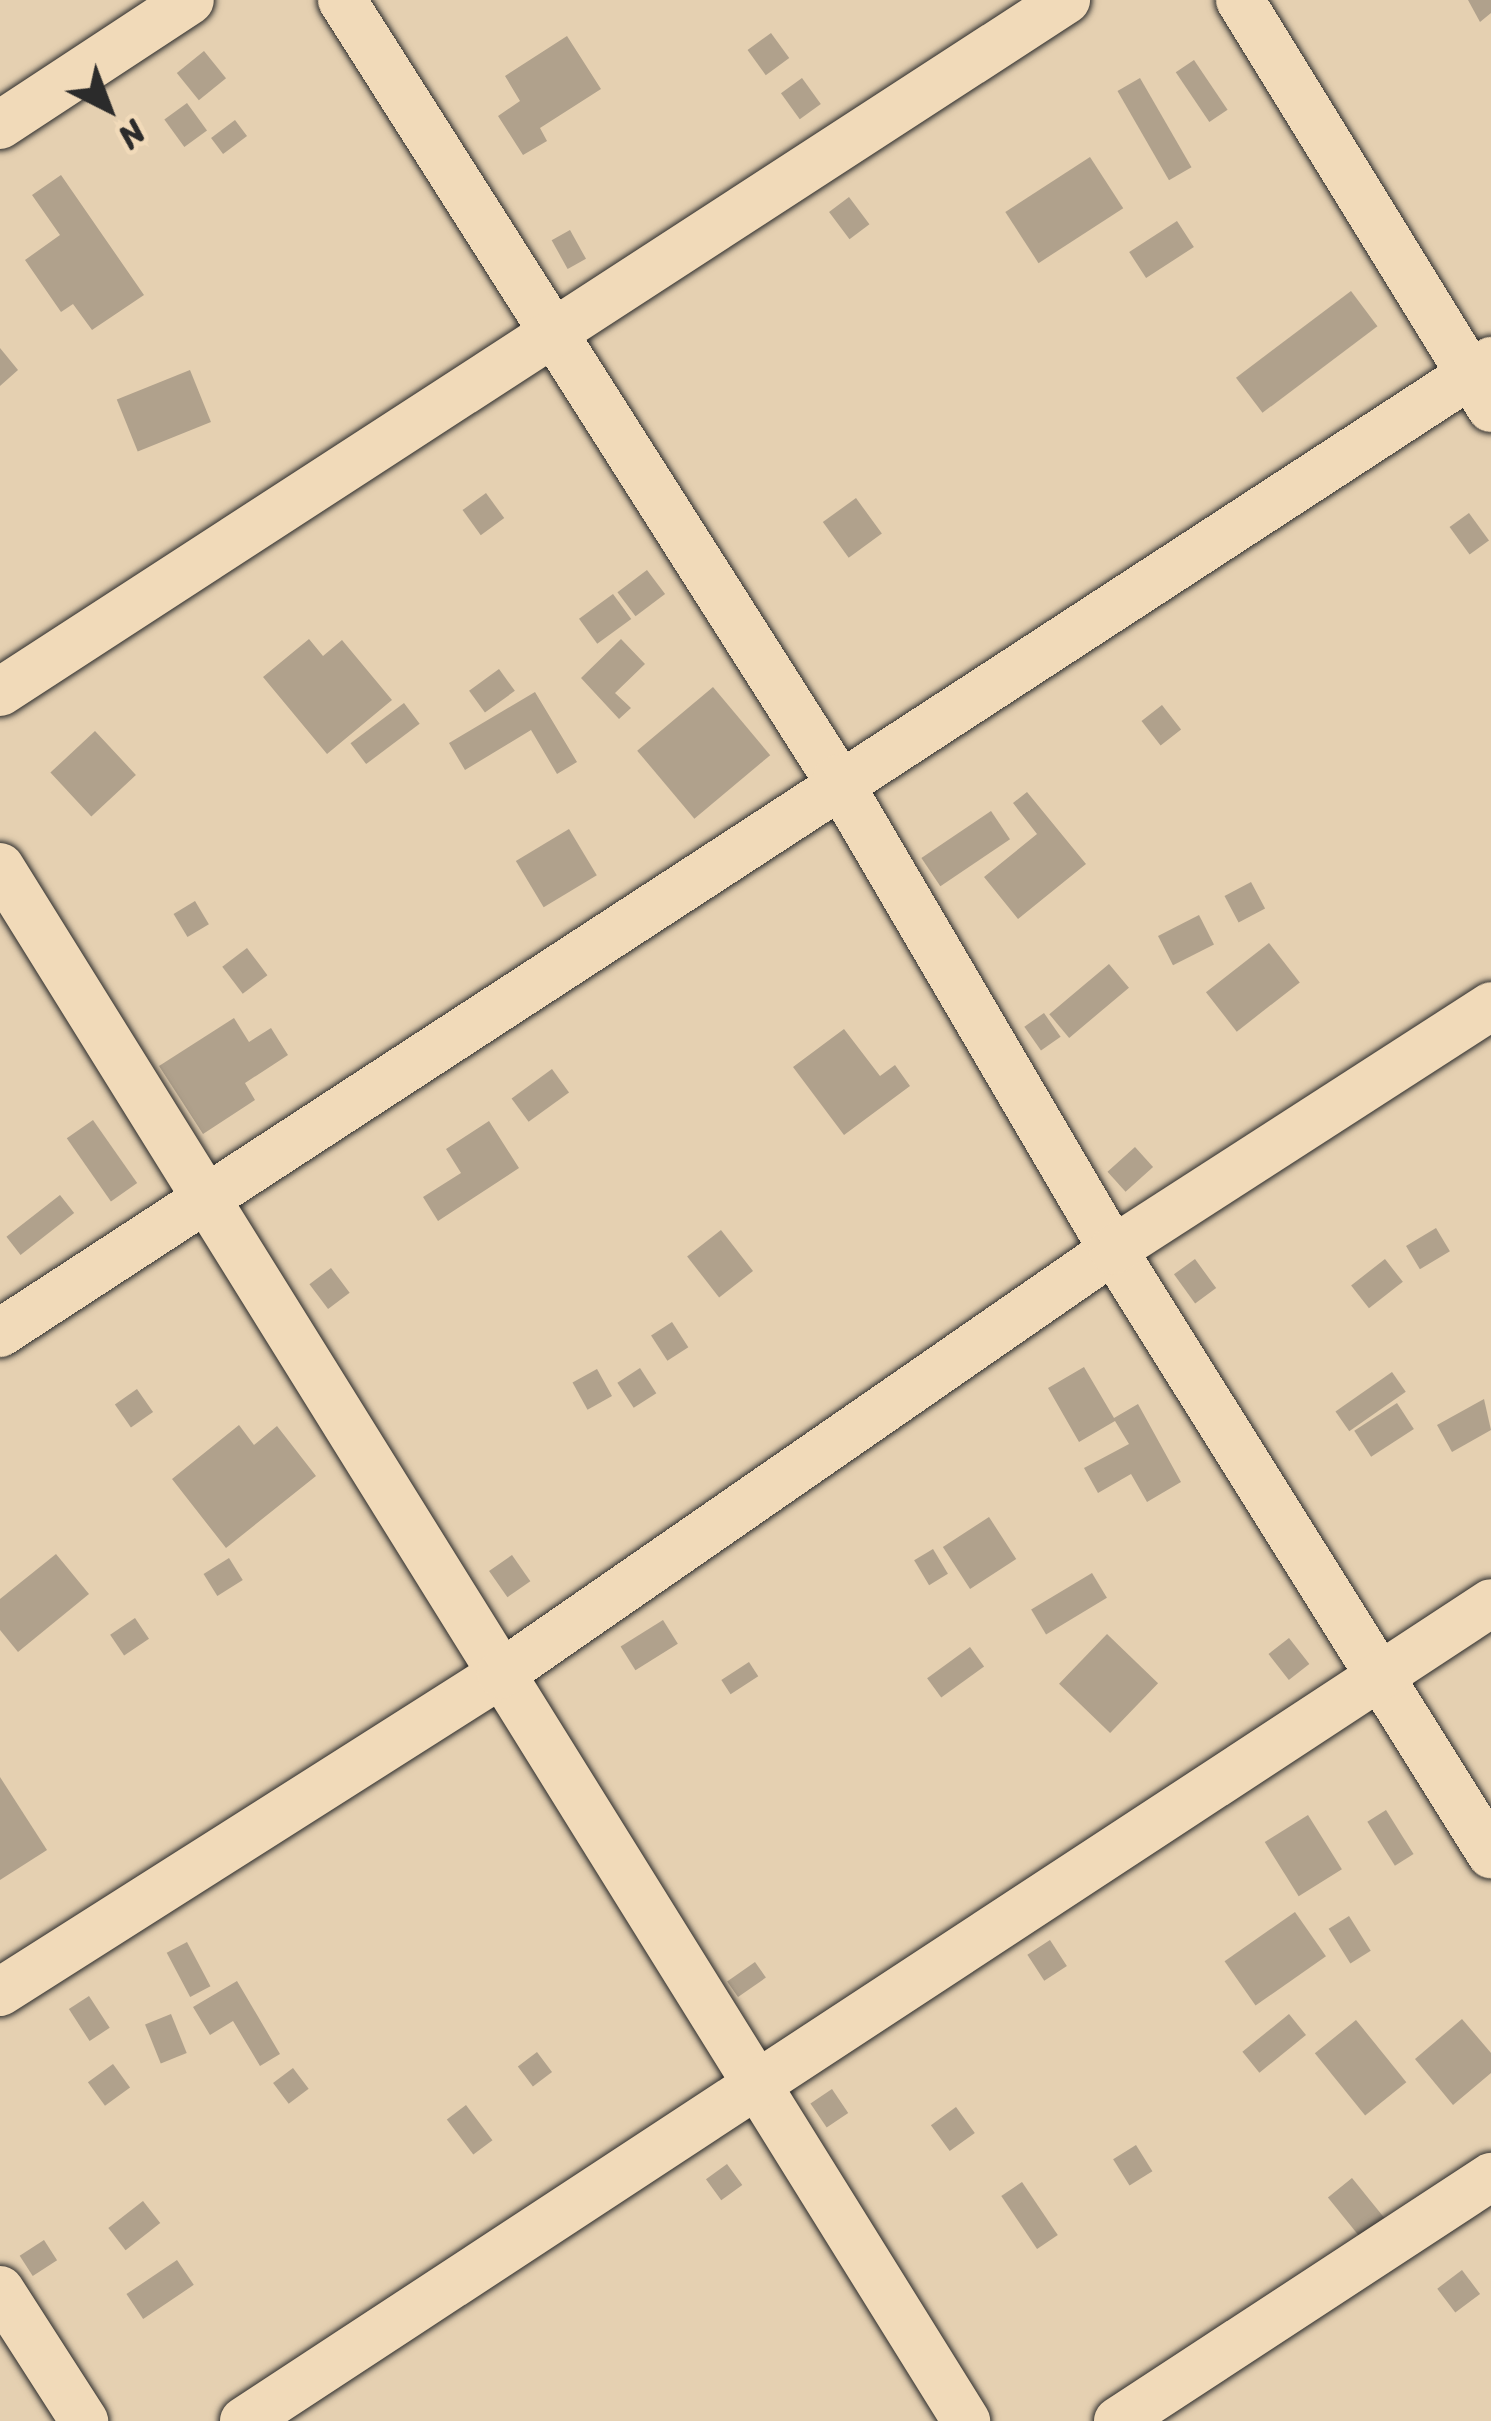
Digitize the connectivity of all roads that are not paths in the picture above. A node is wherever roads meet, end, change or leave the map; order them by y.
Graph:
1 (190, 0) edge
2 (342, 0) edge
3 (1066, 0) edge
4 (1240, 0) edge
5 (0, 125) edge
6 (550, 330) junction
7 (1484, 381) edge
8 (0, 692) edge
9 (837, 779) junction
10 (0, 867) edge
11 (1491, 1006) edge
12 (201, 1192) junction
13 (1113, 1250) junction
14 (0, 1333) edge
15 (1491, 1603) edge
16 (501, 1674) junction
17 (1379, 1680) junction
18 (1491, 1854) edge
19 (0, 1992) edge
20 (760, 2090) junction
21 (1491, 2177) edge
22 (0, 2290) edge
23 (84, 2421) edge
24 (244, 2421) edge
25 (966, 2421) edge
26 (1118, 2421) edge

1 - 5 street
2 - 6 street
3 - 6 street
4 - 7 street
6 - 8 street
6 - 9 street
7 - 9 street
9 - 12 street
9 - 13 street
10 - 12 street
11 - 13 street
12 - 14 street
12 - 16 street
13 - 16 street
13 - 17 street
15 - 17 street
16 - 19 street
16 - 20 street
17 - 18 street
17 - 20 street
20 - 24 street
20 - 25 street
21 - 26 street
22 - 23 street

